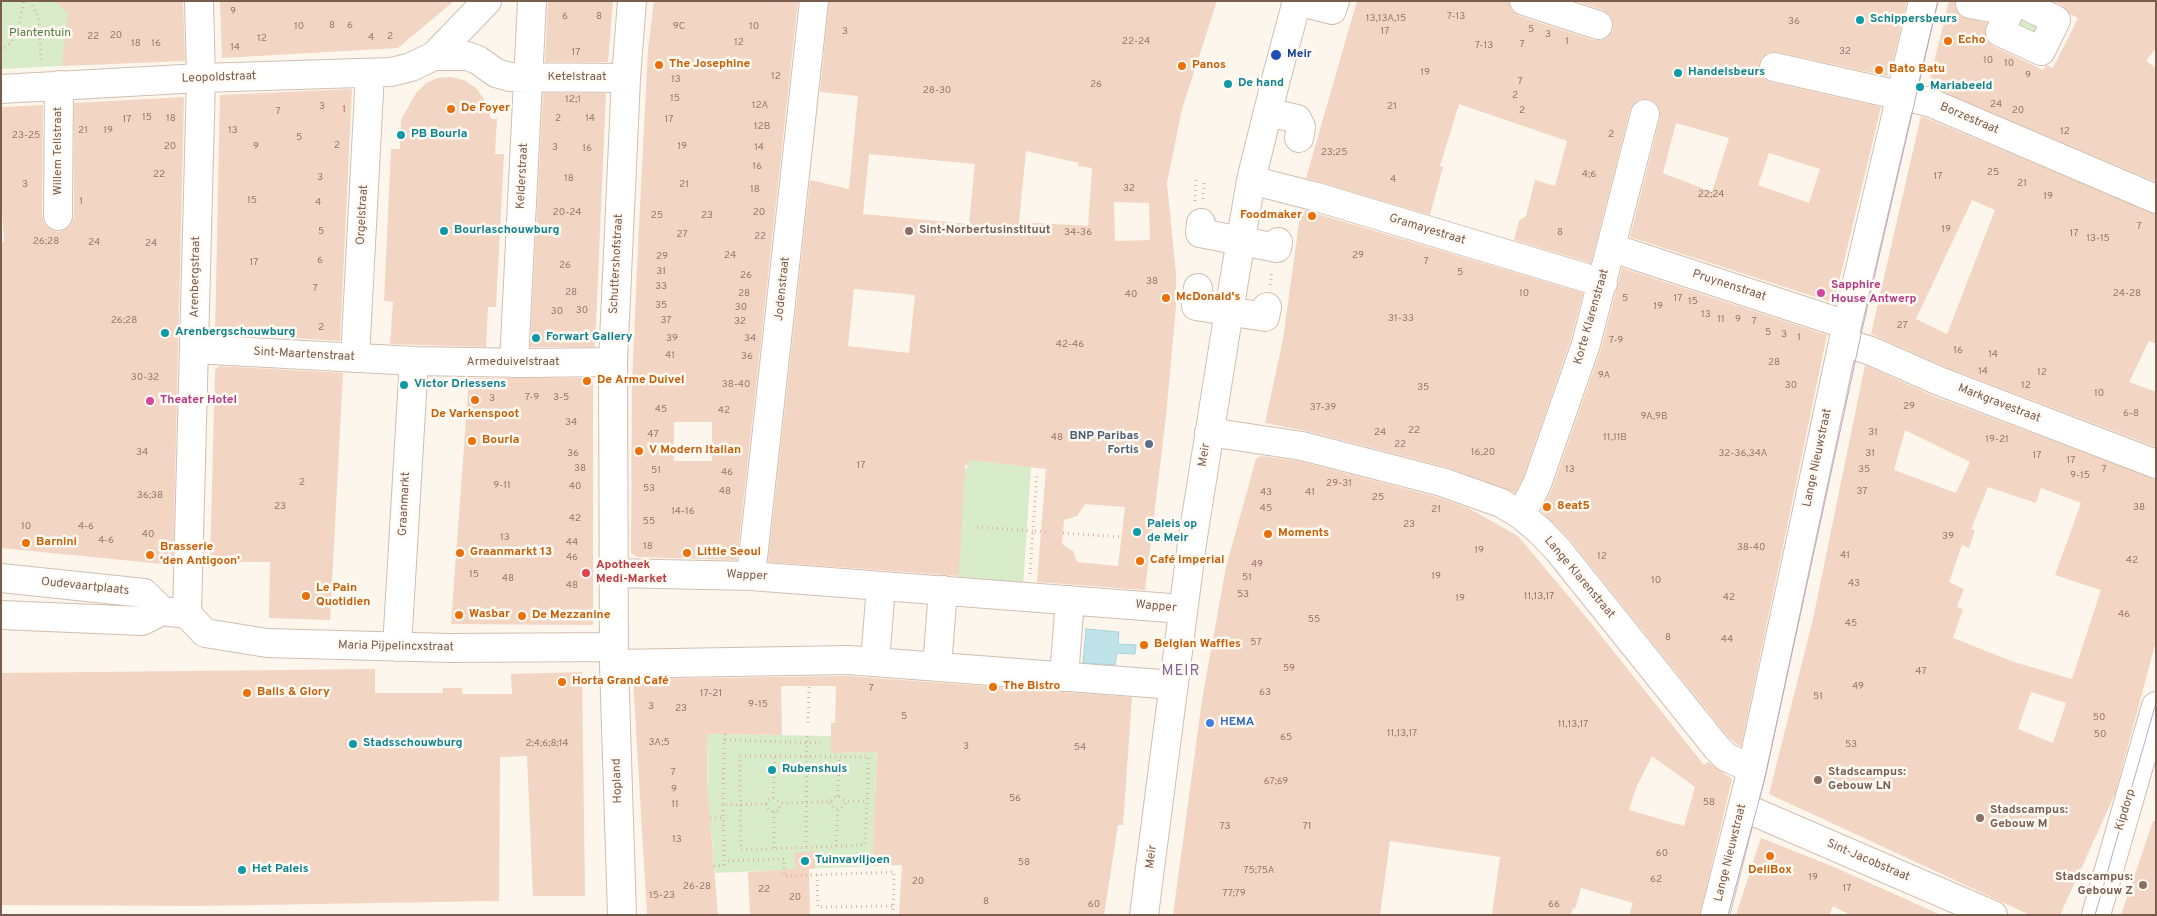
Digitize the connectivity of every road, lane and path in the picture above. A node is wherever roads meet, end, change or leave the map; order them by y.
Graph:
1 (24, 1) edge
2 (30, 1) edge
3 (199, 1) edge
4 (487, 1) edge
5 (532, 1) edge
6 (632, 1) edge
7 (814, 1) edge
8 (1297, 1) edge
9 (1335, 1) edge
10 (1524, 1) edge
11 (1923, 1) edge
12 (1970, 4) dead end
13 (2013, 5) edge
14 (1598, 25) dead end
15 (1, 51) edge
16 (434, 56) junction
17 (1774, 67) dead end
18 (370, 73) junction
19 (201, 78) junction
20 (529, 78) junction
21 (626, 78) junction
22 (50, 86) junction
23 (1, 88) edge
24 (1901, 95) junction
25 (1268, 112) junction
26 (1645, 114) dead end
27 (1299, 138) dead end
28 (1196, 180) dead end
29 (1251, 180) junction
30 (2156, 199) edge
31 (1197, 213) joint
32 (58, 216) dead end
33 (1241, 241) junction
34 (1278, 242) dead end
35 (1612, 248) junction
36 (1603, 282) junction
37 (1198, 288) dead end
38 (1267, 307) dead end
39 (1229, 311) junction
40 (1845, 333) junction
41 (194, 349) junction
42 (356, 358) junction
43 (414, 361) junction
44 (613, 362) junction
45 (514, 363) junction
46 (1209, 432) junction
47 (2156, 464) edge
48 (1037, 473) dead end
49 (1521, 515) junction
50 (977, 527) dead end
51 (1033, 531) junction
52 (1046, 532) dead end
53 (1063, 533) dead end
54 (1122, 537) dead end
55 (613, 573) junction
56 (751, 576) junction
57 (1, 578) edge
58 (881, 586) junction
59 (943, 590) junction
60 (1028, 597) junction
61 (1070, 600) junction
62 (1183, 609) junction
63 (175, 612) junction
64 (1, 616) edge
65 (397, 647) junction
66 (614, 656) junction
67 (875, 662) junction
68 (937, 667) junction
69 (1064, 676) junction
70 (1174, 685) junction
71 (809, 686) dead end
72 (2156, 706) edge
73 (808, 723) dead end
74 (725, 734) dead end
75 (807, 735) dead end
76 (724, 740) junction
77 (808, 743) junction
78 (821, 743) dead end
79 (775, 756) junction
80 (807, 756) junction
81 (839, 757) junction
82 (1752, 769) junction
83 (838, 796) junction
84 (774, 798) junction
85 (847, 801) junction
86 (867, 801) junction
87 (807, 802) junction
88 (830, 802) junction
89 (782, 803) junction
90 (766, 804) junction
91 (724, 805) junction
92 (740, 805) junction
93 (1743, 807) junction
94 (838, 809) junction
95 (774, 812) junction
96 (710, 818) dead end
97 (724, 818) junction
98 (836, 846) junction
99 (806, 847) junction
100 (774, 849) junction
101 (724, 861) junction
102 (714, 866) dead end
103 (817, 875) junction
104 (893, 906) junction
105 (622, 915) edge
106 (893, 915) edge
107 (1144, 915) edge
108 (1715, 915) edge
109 (1992, 915) edge
110 (2096, 915) edge

1 - 15 path
2 - 22 path
3 - 19 street, Arenbergstraat
4 - 16 street
5 - 20 street, Kelderstraat
6 - 21 street, Schuttershofstraat
7 - 56 street, Jodenstraat
8 - 9 street
8 - 25 street, Meir
10 - 14 street
11 - 24 street, Lange Nieuwstraat
12 - 13 street
16 - 18 street, Leopoldstraat
16 - 20 street, Ketelstraat
17 - 24 street, Borzestraat
18 - 19 street, Leopoldstraat
18 - 42 street, Orgelstraat
19 - 22 street, Leopoldstraat
19 - 41 street, Arenbergstraat
20 - 21 street, Ketelstraat
20 - 45 street, Kelderstraat
21 - 44 street, Schuttershofstraat
22 - 23 street, Leopoldstraat
22 - 32 street, Willem Tellstraat
24 - 30 street, Borzestraat
24 - 40 street, Lange Nieuwstraat
25 - 27 street
25 - 29 street, Meir
26 - 35 street, Korte Klarenstraat
28 - 31 path
29 - 33 street, Meir
29 - 36 street, Gramayestraat
31 - 33 street
33 - 34 street
33 - 39 street, Meir
35 - 36 street, Korte Klarenstraat
35 - 40 street, Pruynenstraat
36 - 49 street, Korte Klarenstraat
37 - 39 street
38 - 39 street
39 - 46 street, Meir
40 - 47 street, Markgravestraat
40 - 82 street, Lange Nieuwstraat
41 - 42 street, Sint-Maartenstraat
41 - 63 street, Arenbergstraat
42 - 43 street, Sint-Maartenstraat
43 - 45 street, Armeduivelstraat
43 - 65 street, Graanmarkt
44 - 45 street, Armeduivelstraat
44 - 55 street, Schuttershofstraat
46 - 49 street, Lange Klarenstraat
46 - 62 street, Meir
48 - 51 path
49 - 82 street, Lange Klarenstraat
50 - 51 path
51 - 52 path
51 - 60 path
53 - 54 path
55 - 56 street, Wapper
55 - 66 street, Schuttershofstraat
56 - 58 street, Wapper
57 - 63 street, Oudevaartplaats
58 - 59 street, Wapper
58 - 67 street
59 - 60 street, Wapper
59 - 68 street
60 - 61 street, Wapper
61 - 62 street, Wapper
61 - 69 street
62 - 70 street, Meir
63 - 64 street
63 - 65 street, Maria Pijpelincxstraat
65 - 66 street, Maria Pijpelincxstraat
66 - 67 street
66 - 105 street, Hopland
67 - 68 street
68 - 69 street
69 - 70 street
70 - 107 street, Meir
71 - 73 path
72 - 110 street, Kipdorp
74 - 76 path
75 - 77 path
76 - 77 path
76 - 91 path
77 - 78 path
77 - 80 path
79 - 80 path
79 - 84 path
79 - 92 path
80 - 81 path
80 - 87 path
81 - 83 path
81 - 86 path
82 - 93 street, Lange Nieuwstraat
83 - 85 path
83 - 88 path
84 - 89 path
84 - 90 path
85 - 86 path
85 - 94 path
86 - 98 path
87 - 88 path
87 - 89 path
87 - 99 path
88 - 94 path
89 - 95 path
90 - 92 path
90 - 95 path
91 - 92 path
91 - 97 path
92 - 100 path
93 - 108 street, Lange Nieuwstraat
93 - 109 street, Sint-Jacobstraat
94 - 98 path
95 - 100 path
96 - 97 path
97 - 101 path
98 - 99 path
99 - 100 path
101 - 102 path
101 - 103 path
103 - 104 path
103 - 104 path
104 - 106 path

